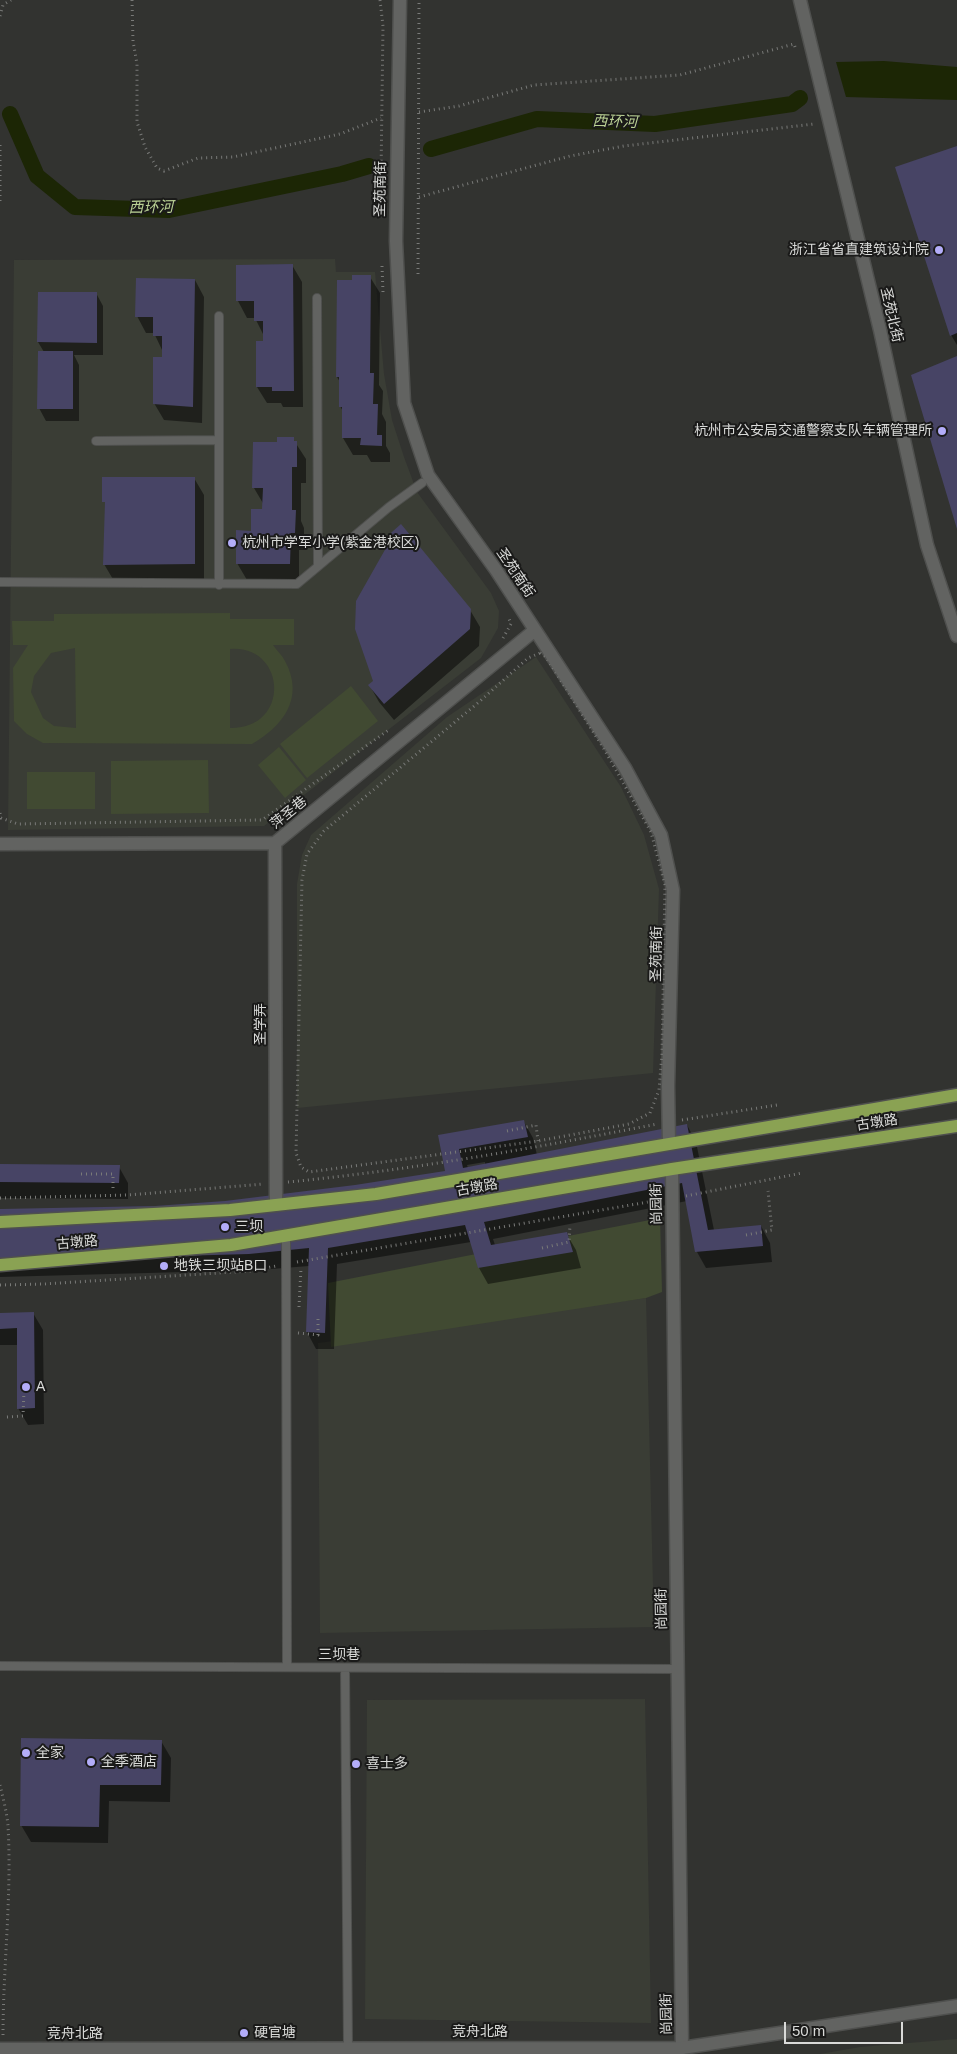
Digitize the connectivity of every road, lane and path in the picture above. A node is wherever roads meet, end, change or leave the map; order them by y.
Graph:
1 (11, 0) edge
2 (132, 0) edge
3 (380, 0) edge
4 (400, 0) edge
5 (418, 0) edge
6 (800, 0) edge
7 (0, 16) edge
8 (383, 26) dead end
9 (797, 52) dead end
10 (419, 112) junction
11 (812, 116) dead end
12 (381, 118) dead end
13 (0, 145) edge
14 (419, 197) junction
15 (0, 202) edge
16 (418, 274) dead end
17 (382, 275) dead end
18 (383, 294) dead end
19 (317, 298) dead end
20 (218, 316) dead end
21 (96, 440) dead end
22 (218, 440) junction
23 (422, 482) dead end
24 (318, 566) junction
25 (0, 582) edge
26 (219, 585) junction
27 (506, 609) dead end
28 (535, 630) junction
29 (957, 636) edge
30 (499, 643) dead end
31 (392, 727) dead end
32 (0, 813) edge
33 (0, 844) edge
34 (275, 844) junction
35 (957, 1095) edge
36 (777, 1104) dead end
37 (668, 1122) junction
38 (957, 1126) edge
39 (507, 1131) dead end
40 (538, 1141) junction
41 (669, 1143) junction
42 (672, 1169) junction
43 (802, 1173) dead end
44 (82, 1174) dead end
45 (276, 1184) junction
46 (113, 1189) dead end
47 (768, 1191) dead end
48 (0, 1198) edge
49 (672, 1198) junction
50 (276, 1205) junction
51 (0, 1222) edge
52 (570, 1225) dead end
53 (746, 1235) dead end
54 (286, 1236) junction
55 (542, 1248) dead end
56 (296, 1262) dead end
57 (0, 1265) edge
58 (278, 1266) dead end
59 (301, 1268) dead end
60 (0, 1285) edge
61 (318, 1315) dead end
62 (299, 1316) dead end
63 (299, 1325) dead end
64 (24, 1390) dead end
65 (7, 1417) dead end
66 (0, 1666) edge
67 (287, 1667) junction
68 (345, 1668) junction
69 (678, 1669) junction
70 (0, 1785) edge
71 (957, 2006) edge
72 (348, 2048) junction
73 (682, 2048) junction
74 (2, 2049) edge

1 - 7 path
2 - 12 path
3 - 8 path
4 - 28 street, 圣苑南街
5 - 10 path
6 - 29 street, 圣苑北街
9 - 10 path
10 - 14 path
11 - 14 path
13 - 15 path
14 - 16 path
17 - 18 path
19 - 24 lane
20 - 22 lane
21 - 22 lane
22 - 26 lane
23 - 24 lane
24 - 26 lane
25 - 26 lane
27 - 30 path
28 - 34 street, 萍圣巷
28 - 37 street, 圣苑南街
31 - 32 path
33 - 34 street, 萍圣巷
34 - 45 street, 圣学弄
35 - 41 main road, 古墩路
36 - 37 path
37 - 41 street, 圣苑南街
37 - 45 path
38 - 42 main road, 古墩路
39 - 40 path
40 - 40 path
41 - 50 main road, 古墩路
42 - 49 street, 尚园街
42 - 54 main road, 古墩路
43 - 49 path
44 - 46 path
45 - 48 path
45 - 50 street, 圣学弄
47 - 53 path
49 - 56 path
49 - 69 street, 尚园街
50 - 51 main road, 古墩路
52 - 55 path
54 - 57 main road, 古墩路
54 - 67 lane
58 - 60 path
59 - 62 path
61 - 63 path
64 - 65 path
66 - 67 lane, 三坝巷
67 - 68 lane, 三坝巷
68 - 69 lane, 三坝巷
68 - 72 lane
69 - 73 street, 尚园街
70 - 74 path
71 - 73 street, 竞舟北路
72 - 73 street, 竞舟北路
72 - 74 street, 竞舟北路

